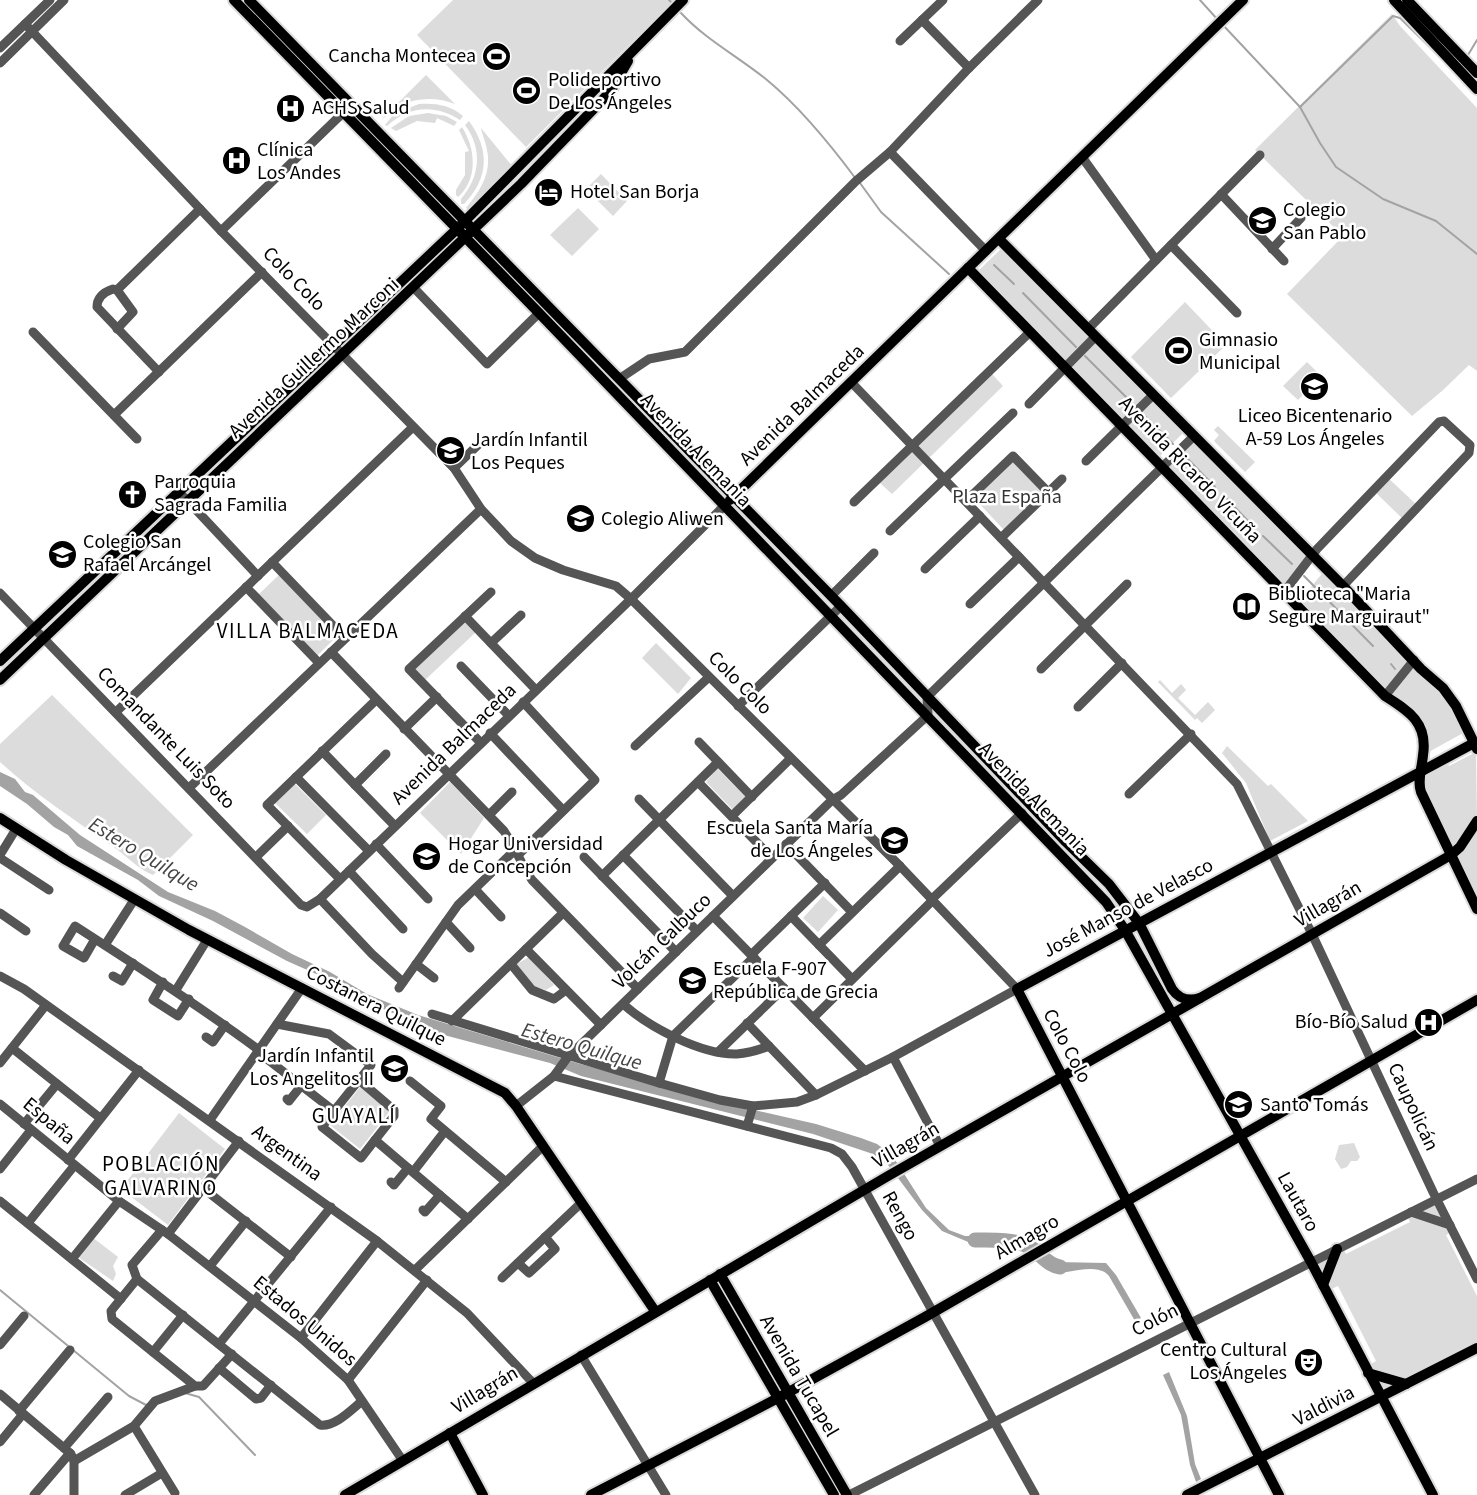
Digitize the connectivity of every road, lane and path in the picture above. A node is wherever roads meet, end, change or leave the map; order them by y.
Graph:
1 (50, 0) edge
2 (64, 0) edge
3 (234, 0) edge
4 (249, 0) edge
5 (683, 0) edge
6 (943, 0) edge
7 (1038, 0) edge
8 (1243, 0) edge
9 (1394, 0) edge
10 (1407, 0) edge
11 (922, 20) junction
12 (29, 28) junction
13 (900, 41) dead end
14 (636, 47) junction
15 (0, 48) edge
16 (0, 63) edge
17 (969, 68) junction
18 (1477, 73) edge
19 (1477, 88) edge
20 (348, 109) junction
21 (556, 129) junction
22 (566, 138) junction
23 (890, 152) junction
24 (1260, 155) dead end
25 (1082, 157) junction
26 (511, 174) junction
27 (522, 184) junction
28 (1221, 194) junction
29 (200, 209) junction
30 (1301, 218) dead end
31 (461, 225) junction
32 (221, 231) junction
33 (470, 234) junction
34 (999, 239) junction
35 (1171, 245) junction
36 (1272, 249) junction
37 (986, 251) junction
38 (1156, 260) junction
39 (1284, 261) dead end
40 (968, 268) junction
41 (262, 272) junction
42 (414, 288) junction
43 (117, 290) junction
44 (539, 313) junction
45 (1237, 313) dead end
46 (117, 329) junction
47 (33, 332) dead end
48 (1030, 332) junction
49 (1092, 333) junction
50 (333, 344) junction
51 (343, 355) junction
52 (1065, 368) junction
53 (159, 372) junction
54 (620, 379) junction
55 (851, 382) junction
56 (1153, 395) junction
57 (1029, 404) dead end
58 (1013, 413) dead end
59 (114, 415) junction
60 (413, 426) junction
61 (1122, 426) junction
62 (1194, 436) junction
63 (137, 439) dead end
64 (481, 442) dead end
65 (913, 446) junction
66 (1086, 461) dead end
67 (1162, 467) junction
68 (454, 468) junction
69 (944, 479) junction
70 (1062, 479) dead end
71 (178, 491) junction
72 (1048, 492) junction
73 (734, 496) junction
74 (188, 501) junction
75 (966, 501) junction
76 (854, 502) dead end
77 (724, 505) junction
78 (481, 509) junction
79 (980, 516) junction
80 (890, 531) dead end
81 (1001, 537) junction
82 (874, 553) dead end
83 (1312, 555) junction
84 (1019, 557) junction
85 (272, 562) junction
86 (925, 569) dead end
87 (258, 576) junction
88 (1044, 582) junction
89 (1127, 584) dead end
90 (1343, 586) junction
91 (246, 587) junction
92 (491, 591) dead end
93 (1284, 592) junction
94 (0, 593) edge
95 (831, 596) junction
96 (631, 599) junction
97 (970, 604) dead end
98 (841, 606) junction
99 (521, 615) dead end
100 (831, 615) junction
101 (465, 616) junction
102 (1085, 625) junction
103 (35, 628) junction
104 (44, 638) junction
105 (345, 638) junction
106 (491, 643) junction
107 (331, 652) junction
108 (1414, 660) junction
109 (0, 661) edge
110 (318, 663) junction
111 (1122, 663) junction
112 (461, 666) dead end
113 (1041, 669) dead end
114 (709, 677) junction
115 (0, 680) edge
116 (536, 690) junction
117 (1385, 696) junction
118 (437, 697) junction
119 (927, 697) junction
120 (376, 700) junction
121 (523, 702) junction
122 (738, 706) junction
123 (1078, 707) dead end
124 (116, 712) junction
125 (928, 715) junction
126 (509, 716) junction
127 (404, 729) junction
128 (490, 733) junction
129 (1191, 734) junction
130 (699, 742) dead end
131 (481, 743) junction
132 (635, 746) dead end
133 (1476, 746) edge
134 (322, 751) junction
135 (386, 754) dead end
136 (790, 759) junction
137 (718, 762) junction
138 (1421, 772) junction
139 (448, 775) junction
140 (296, 777) junction
141 (698, 782) junction
142 (355, 784) junction
143 (189, 788) junction
144 (512, 792) dead end
145 (1129, 795) dead end
146 (752, 797) junction
147 (639, 799) dead end
148 (832, 800) junction
149 (563, 810) junction
150 (1022, 813) junction
151 (489, 815) junction
152 (732, 816) junction
153 (0, 818) edge
154 (659, 820) junction
155 (1477, 821) edge
156 (288, 826) junction
157 (395, 826) junction
158 (16, 829) junction
159 (376, 844) junction
160 (786, 844) junction
161 (369, 851) junction
162 (1272, 851) junction
163 (517, 852) junction
164 (623, 855) junction
165 (1451, 855) junction
166 (0, 856) edge
167 (584, 857) dead end
168 (256, 858) junction
169 (772, 858) junction
170 (900, 866) junction
171 (349, 871) junction
172 (602, 876) junction
173 (340, 879) junction
174 (825, 883) junction
175 (475, 889) junction
176 (49, 890) dead end
177 (734, 896) junction
178 (428, 898) dead end
179 (320, 899) junction
180 (135, 900) junction
181 (932, 900) junction
182 (307, 907) joint
183 (1477, 909) edge
184 (852, 912) junction
185 (0, 913) edge
186 (563, 913) junction
187 (713, 916) junction
188 (791, 916) junction
189 (501, 917) dead end
190 (446, 922) junction
191 (1139, 922) junction
192 (403, 929) dead end
193 (1125, 930) junction
194 (26, 931) dead end
195 (697, 932) junction
196 (1312, 934) junction
197 (95, 939) dead end
198 (207, 940) junction
199 (105, 945) junction
200 (819, 945) junction
201 (470, 948) dead end
202 (526, 949) junction
203 (676, 952) junction
204 (753, 956) junction
205 (133, 963) junction
206 (511, 963) junction
207 (416, 964) junction
208 (0, 976) edge
209 (113, 976) dead end
210 (434, 978) dead end
211 (852, 979) junction
212 (163, 982) junction
213 (302, 988) junction
214 (784, 988) junction
215 (638, 989) junction
216 (1017, 989) junction
217 (176, 990) junction
218 (566, 990) junction
219 (1200, 998) junction
220 (189, 999) junction
221 (1477, 1000) edge
222 (623, 1004) junction
223 (46, 1005) junction
224 (432, 1014) dead end
225 (1173, 1014) junction
226 (813, 1017) junction
227 (452, 1021) junction
228 (747, 1023) junction
229 (277, 1024) junction
230 (225, 1025) junction
231 (601, 1026) junction
232 (673, 1036) junction
233 (206, 1037) dead end
234 (769, 1046) junction
235 (12, 1048) junction
236 (258, 1051) junction
237 (718, 1052) junction
238 (568, 1057) junction
239 (893, 1057) junction
240 (1371, 1060) junction
241 (0, 1063) edge
242 (139, 1070) junction
243 (865, 1071) junction
244 (557, 1073) junction
245 (1063, 1076) junction
246 (359, 1080) junction
247 (410, 1081) dead end
248 (659, 1083) junction
249 (57, 1084) junction
250 (301, 1086) junction
251 (816, 1095) junction
252 (286, 1099) dead end
253 (0, 1104) edge
254 (516, 1107) junction
255 (752, 1107) junction
256 (334, 1112) junction
257 (100, 1118) junction
258 (210, 1120) junction
259 (748, 1124) junction
260 (27, 1127) junction
261 (445, 1131) junction
262 (1240, 1134) junction
263 (375, 1140) junction
264 (240, 1141) junction
265 (543, 1146) junction
266 (940, 1146) junction
267 (71, 1163) junction
268 (0, 1169) edge
269 (411, 1170) junction
270 (1477, 1179) edge
271 (391, 1182) dead end
272 (506, 1182) junction
273 (204, 1189) junction
274 (865, 1190) junction
275 (440, 1195) junction
276 (1437, 1199) junction
277 (1127, 1200) junction
278 (0, 1201) edge
279 (119, 1201) junction
280 (581, 1203) junction
281 (331, 1207) junction
282 (423, 1210) dead end
283 (1411, 1212) junction
284 (468, 1219) junction
285 (246, 1221) junction
286 (28, 1223) junction
287 (1450, 1225) junction
288 (165, 1232) junction
289 (546, 1237) junction
290 (377, 1240) junction
291 (1337, 1249) junction
292 (291, 1257) junction
293 (72, 1259) junction
294 (1311, 1262) junction
295 (518, 1263) junction
296 (210, 1266) junction
297 (415, 1270) junction
298 (715, 1277) junction
299 (502, 1278) dead end
300 (137, 1279) junction
301 (1477, 1279) edge
302 (427, 1280) junction
303 (1323, 1285) junction
304 (121, 1299) junction
305 (254, 1301) junction
306 (655, 1311) junction
307 (932, 1312) junction
308 (183, 1315) junction
309 (24, 1316) dead end
310 (1190, 1323) junction
311 (301, 1338) junction
312 (219, 1344) junction
313 (0, 1345) edge
314 (1477, 1348) edge
315 (70, 1350) dead end
316 (153, 1352) junction
317 (232, 1354) junction
318 (581, 1355) junction
319 (219, 1368) junction
320 (1368, 1373) junction
321 (348, 1380) junction
322 (533, 1383) junction
323 (1406, 1384) junction
324 (195, 1386) junction
325 (271, 1386) junction
326 (0, 1394) edge
327 (783, 1396) junction
328 (108, 1397) dead end
329 (1381, 1397) junction
330 (362, 1401) junction
331 (21, 1412) junction
332 (993, 1422) junction
333 (134, 1426) junction
334 (450, 1433) junction
335 (0, 1442) edge
336 (69, 1454) junction
337 (1260, 1458) junction
338 (403, 1461) junction
339 (649, 1466) junction
340 (162, 1473) junction
341 (175, 1493) dead end
342 (34, 1495) edge
343 (74, 1495) edge
344 (125, 1495) edge
345 (345, 1495) edge
346 (483, 1495) edge
347 (591, 1495) edge
348 (666, 1495) edge
349 (834, 1495) edge
350 (848, 1495) edge
351 (1035, 1495) edge
352 (1187, 1495) edge
353 (1279, 1495) edge
354 (1433, 1495) edge

1 - 12 street
2 - 12 street
3 - 20 main road, Avenida Alemania
4 - 20 main road, Avenida Alemania
5 - 14 main road, Avenida Guillermo Marconi
6 - 11 street
7 - 17 street
8 - 25 main road, Avenida Balmaceda
9 - 19 main road
10 - 18 main road
11 - 13 street
11 - 17 street
12 - 15 street
12 - 16 street
12 - 29 street, Colo Colo
14 - 21 main road, Avenida Guillermo Marconi
14 - 22 main road, Avenida Guillermo Marconi
17 - 23 street
20 - 31 main road, Avenida Alemania
20 - 32 street
21 - 22 main road
21 - 26 main road, Avenida Guillermo Marconi
22 - 27 main road, Avenida Guillermo Marconi
23 - 37 street
23 - 54 street
24 - 28 street
25 - 34 main road, Avenida Balmaceda
25 - 38 street
26 - 27 main road
26 - 31 main road, Avenida Guillermo Marconi
27 - 33 main road, Avenida Guillermo Marconi
28 - 35 street
28 - 36 street
29 - 32 street, Colo Colo
29 - 43 street
30 - 36 street
31 - 33 main road, Avenida Alemania
31 - 50 main road, Avenida Guillermo Marconi
32 - 41 street, Colo Colo
33 - 42 main road, Avenida Guillermo Marconi
33 - 44 main road, Avenida Alemania
33 - 54 main road, Avenida Alemania
34 - 37 main road, Avenida Balmaceda
34 - 49 main road, Avenida Ricardo Vicuña
35 - 38 street
35 - 45 street
36 - 39 street
37 - 40 main road, Avenida Balmaceda
38 - 49 street
40 - 48 main road, Avenida Ricardo Vicuña
40 - 55 main road, Avenida Balmaceda
41 - 50 street, Colo Colo
41 - 53 street
42 - 44 street
42 - 51 main road, Avenida Guillermo Marconi
43 - 46 street
43 - 46 street
44 - 77 main road, Avenida Alemania
46 - 53 street
47 - 59 street
48 - 52 main road, Avenida Ricardo Vicuña
48 - 65 street
49 - 52 street
49 - 56 main road, Avenida Ricardo Vicuña
50 - 51 street, Colo Colo
50 - 71 main road, Avenida Guillermo Marconi
51 - 60 street, Colo Colo
51 - 74 main road, Avenida Guillermo Marconi
52 - 57 street
52 - 61 main road, Avenida Ricardo Vicuña
53 - 59 street
54 - 73 main road, Avenida Alemania
55 - 65 street, Caupolicán
55 - 73 main road, Avenida Balmaceda
56 - 61 street
56 - 62 main road, Avenida Ricardo Vicuña
58 - 69 street
59 - 63 street
60 - 68 street, Colo Colo
60 - 85 street
61 - 66 street
61 - 67 main road, Avenida Ricardo Vicuña
62 - 67 street
62 - 83 main road, Avenida Ricardo Vicuña
64 - 68 street
65 - 69 street, Caupolicán
65 - 76 street
67 - 88 street
67 - 93 main road, Avenida Ricardo Vicuña
68 - 78 street, Colo Colo
69 - 75 street, Caupolicán
69 - 80 street
70 - 72 street
71 - 74 street
71 - 103 main road, Avenida Guillermo Marconi
72 - 75 street
72 - 81 street
73 - 77 main road, Avenida Balmaceda
73 - 95 main road, Avenida Alemania
74 - 87 street
74 - 104 main road, Avenida Guillermo Marconi
75 - 79 street, Caupolicán
77 - 96 street, Avenida Balmaceda
77 - 100 main road, Avenida Alemania
78 - 96 street, Colo Colo
78 - 105 street
79 - 81 street, Caupolicán
79 - 86 street
81 - 84 street, Caupolicán
82 - 95 street
83 - 90 main road, Avenida Ricardo Vicuña
83 - 90 street
83 - 93 street
84 - 88 street, Caupolicán
84 - 97 street
85 - 87 street
85 - 105 street
87 - 91 street
88 - 102 street, Caupolicán
88 - 119 street
89 - 102 street
90 - 108 main road, Avenida Ricardo Vicuña
91 - 110 street
91 - 124 street
92 - 101 street
93 - 117 main road, Avenida Ricardo Vicuña
94 - 103 street, Comandante Luis Soto
95 - 98 main road, Avenida Alemania
96 - 114 street, Colo Colo
96 - 116 street, Avenida Balmaceda
98 - 100 street
98 - 119 main road, Avenida Alemania
99 - 106 street
100 - 122 street
100 - 125 main road, Avenida Alemania
101 - 106 street
101 - 118 street
102 - 111 street, Caupolicán
102 - 113 street
103 - 104 street, Comandante Luis Soto
103 - 109 main road, Avenida Guillermo Marconi
104 - 115 main road, Avenida Guillermo Marconi
104 - 124 street, Comandante Luis Soto
105 - 107 street
106 - 116 street
107 - 110 street
107 - 120 street
108 - 117 street
108 - 133 main road, Avenida Ricardo Vicuña
110 - 143 street
111 - 123 street
111 - 129 street, Caupolicán
112 - 126 street
114 - 122 street, Colo Colo
114 - 132 street
116 - 121 street, Avenida Balmaceda
117 - 138 main road, Avenida Ricardo Vicuña
118 - 127 street
118 - 131 street
119 - 125 street
119 - 191 main road, Avenida Alemania
120 - 127 street
120 - 134 street
121 - 126 street, Avenida Balmaceda
121 - 149 street
122 - 136 street, Colo Colo
124 - 143 street, Comandante Luis Soto
125 - 148 street, Volcán Calbuco
125 - 150 main road, Avenida Alemania
126 - 128 street, Avenida Balmaceda
127 - 139 street
128 - 131 street, Avenida Balmaceda
128 - 149 street
129 - 145 street
129 - 162 street, Caupolicán
130 - 137 street
131 - 139 street, Avenida Balmaceda
133 - 138 main road, José Manso de Velasco
134 - 140 street
134 - 142 street
135 - 142 street
136 - 146 street
136 - 148 street, Colo Colo
137 - 141 street
137 - 146 street
138 - 162 main road, José Manso de Velasco
138 - 165 main road, Avenida Ricardo Vicuña
139 - 151 street
139 - 157 street, Avenida Balmaceda
140 - 156 street
140 - 161 street
141 - 152 street
141 - 154 street
142 - 157 street
143 - 168 street, Comandante Luis Soto
144 - 151 street
146 - 152 street
147 - 154 street
148 - 160 street, Volcán Calbuco
148 - 170 street, Colo Colo
149 - 163 street
150 - 181 street
150 - 193 main road, Avenida Alemania
151 - 163 street
152 - 169 street
153 - 158 main road, Costanera Quilque
154 - 164 street
154 - 177 street
155 - 165 main road, Villagrán
156 - 168 street
156 - 173 street
157 - 159 street, Avenida Balmaceda
158 - 166 street
158 - 180 main road, Costanera Quilque
159 - 161 street, Avenida Balmaceda
159 - 178 street
160 - 169 street, Volcán Calbuco
160 - 174 street
161 - 171 street, Avenida Balmaceda
162 - 191 main road, José Manso de Velasco
162 - 196 street, Caupolicán
163 - 175 street
163 - 186 street
164 - 172 street
164 - 195 street
165 - 183 main road, Avenida Ricardo Vicuña
165 - 196 main road, Villagrán
166 - 176 street
167 - 172 street
168 - 182 street, Comandante Luis Soto
169 - 177 street, Volcán Calbuco
170 - 181 street, Colo Colo
170 - 184 street
171 - 173 street, Avenida Balmaceda
171 - 192 street
172 - 203 street
173 - 179 street, Avenida Balmaceda
174 - 184 street
174 - 188 street
175 - 189 street
175 - 190 street
177 - 187 street, Volcán Calbuco
179 - 182 street, Avenida Balmaceda
179 - 207 street
180 - 198 main road, Costanera Quilque
180 - 199 street
181 - 211 street
181 - 216 street, Colo Colo
184 - 200 street
185 - 194 street
186 - 202 street
186 - 215 street
187 - 195 street, Volcán Calbuco
187 - 204 street
188 - 200 street
188 - 204 street
190 - 201 street
190 - 207 street
191 - 193 main road, José Manso de Velasco
191 - 219 main road
193 - 216 main road, José Manso de Velasco
193 - 225 main road, Lautaro
195 - 203 street, Volcán Calbuco
196 - 219 main road, Villagrán
196 - 240 street, Caupolicán
197 - 199 street
198 - 213 main road, Costanera Quilque
198 - 217 street
199 - 205 street
200 - 211 street
202 - 206 street
202 - 218 street
203 - 215 street, Volcán Calbuco
204 - 214 street
204 - 232 street
205 - 209 street
205 - 212 street
206 - 218 street
206 - 227 street
207 - 210 street
208 - 223 street, Argentina
211 - 226 street
212 - 217 street
212 - 220 street
213 - 229 street
213 - 254 main road, Costanera Quilque
214 - 226 street
214 - 228 street
215 - 222 street, Volcán Calbuco
216 - 239 street, José Manso de Velasco
216 - 245 main road, Colo Colo
217 - 220 street
218 - 231 street
219 - 225 main road, Villagrán
220 - 230 street
221 - 240 main road, Almagro
222 - 231 street, Volcán Calbuco
222 - 232 street
223 - 235 street
223 - 242 street, Argentina
224 - 227 street, José Manso de Velasco
225 - 245 main road, Villagrán
225 - 262 main road, Lautaro
226 - 243 street
227 - 238 street, José Manso de Velasco
228 - 234 street
228 - 237 street
229 - 236 street
229 - 246 street
230 - 233 street
230 - 236 street
231 - 238 street, Volcán Calbuco
232 - 237 street
232 - 248 street
234 - 237 street
234 - 251 street
235 - 241 street
235 - 249 street
236 - 250 street
236 - 258 street
238 - 244 street, Volcán Calbuco
238 - 248 street, José Manso de Velasco
239 - 243 street, José Manso de Velasco
239 - 266 street
240 - 262 main road, Almagro
240 - 276 street, Caupolicán
242 - 257 street
242 - 258 street, Argentina
243 - 251 street, José Manso de Velasco
244 - 254 street, Volcán Calbuco
244 - 259 street, Rengo
245 - 266 main road, Villagrán
245 - 277 main road, Colo Colo
246 - 256 street
246 - 263 street
247 - 261 street
248 - 255 street, José Manso de Velasco
249 - 257 street
249 - 260 street
250 - 252 street
250 - 256 street
251 - 255 street, José Manso de Velasco
253 - 260 street, España
254 - 265 main road, Costanera Quilque
255 - 259 street
256 - 263 street
257 - 267 street
258 - 264 street, Argentina
259 - 274 street, Rengo
260 - 267 street, España
260 - 268 street
261 - 269 street
261 - 272 street
262 - 277 main road, Almagro
262 - 294 main road, Lautaro
263 - 269 street
264 - 273 street
264 - 281 street, Argentina
265 - 272 street
265 - 280 main road, Costanera Quilque
266 - 274 main road, Villagrán
267 - 279 street, España
267 - 286 street
269 - 271 street
269 - 275 street
270 - 276 street, Colón
272 - 284 street
273 - 285 street
273 - 288 street
274 - 298 main road, Villagrán
274 - 307 street, Rengo
275 - 282 street
275 - 284 street
276 - 283 street, Colón
276 - 287 street, Caupolicán
277 - 307 main road, Almagro
277 - 310 main road, Colo Colo
278 - 286 street
279 - 288 street, España
279 - 293 street
280 - 289 street
280 - 306 main road, Costanera Quilque
281 - 290 street, Argentina
281 - 292 street
283 - 287 street
283 - 291 street, Colón
284 - 297 street
285 - 292 street
285 - 296 street
286 - 293 street
287 - 301 street, Caupolicán
288 - 296 street, Estados Unidos
288 - 300 street
289 - 295 street
289 - 295 street
290 - 297 street, Argentina
290 - 311 street
291 - 294 street, Colón
291 - 303 main road
292 - 305 street
293 - 304 street
294 - 303 main road, Lautaro
294 - 310 street, Colón
295 - 299 street
296 - 305 street, Estados Unidos
297 - 302 street, Argentina
298 - 306 main road, Villagrán
298 - 327 main road, Avenida Tucapel
300 - 304 street
300 - 308 street
302 - 321 street
302 - 322 street, Argentina
303 - 320 main road, Lautaro
304 - 316 street
305 - 311 street, Estados Unidos
305 - 312 street
306 - 318 main road, Villagrán
307 - 327 main road, Almagro
307 - 332 street, Rengo
308 - 312 street
308 - 316 street
309 - 313 street
310 - 332 street, Colón
310 - 337 main road, Colo Colo
311 - 321 street, Estados Unidos
312 - 317 street
314 - 323 main road, Valdivia
315 - 331 street
316 - 324 street
317 - 319 street
317 - 325 street
318 - 322 main road, Villagrán
318 - 339 street
319 - 324 street
319 - 325 street
320 - 323 main road
320 - 329 main road, Lautaro
321 - 330 street, Estados Unidos
322 - 334 main road, Villagrán
323 - 329 main road, Valdivia
324 - 333 street
325 - 330 street
326 - 331 street
327 - 339 main road, Almagro
327 - 349 main road, Avenida Tucapel
327 - 350 main road, Avenida Tucapel
328 - 336 street
329 - 337 main road, Valdivia
329 - 354 main road, Lautaro
330 - 338 street, Estados Unidos
331 - 335 street
331 - 336 street
332 - 350 street, Colón
332 - 351 street, Rengo
333 - 336 street
333 - 340 street
334 - 338 main road, Villagrán
334 - 346 main road
336 - 342 street
336 - 343 street
337 - 352 main road, Valdivia
337 - 353 main road, Colo Colo
338 - 345 main road, Villagrán
339 - 347 main road, Almagro
339 - 348 street
340 - 341 street
340 - 344 street

